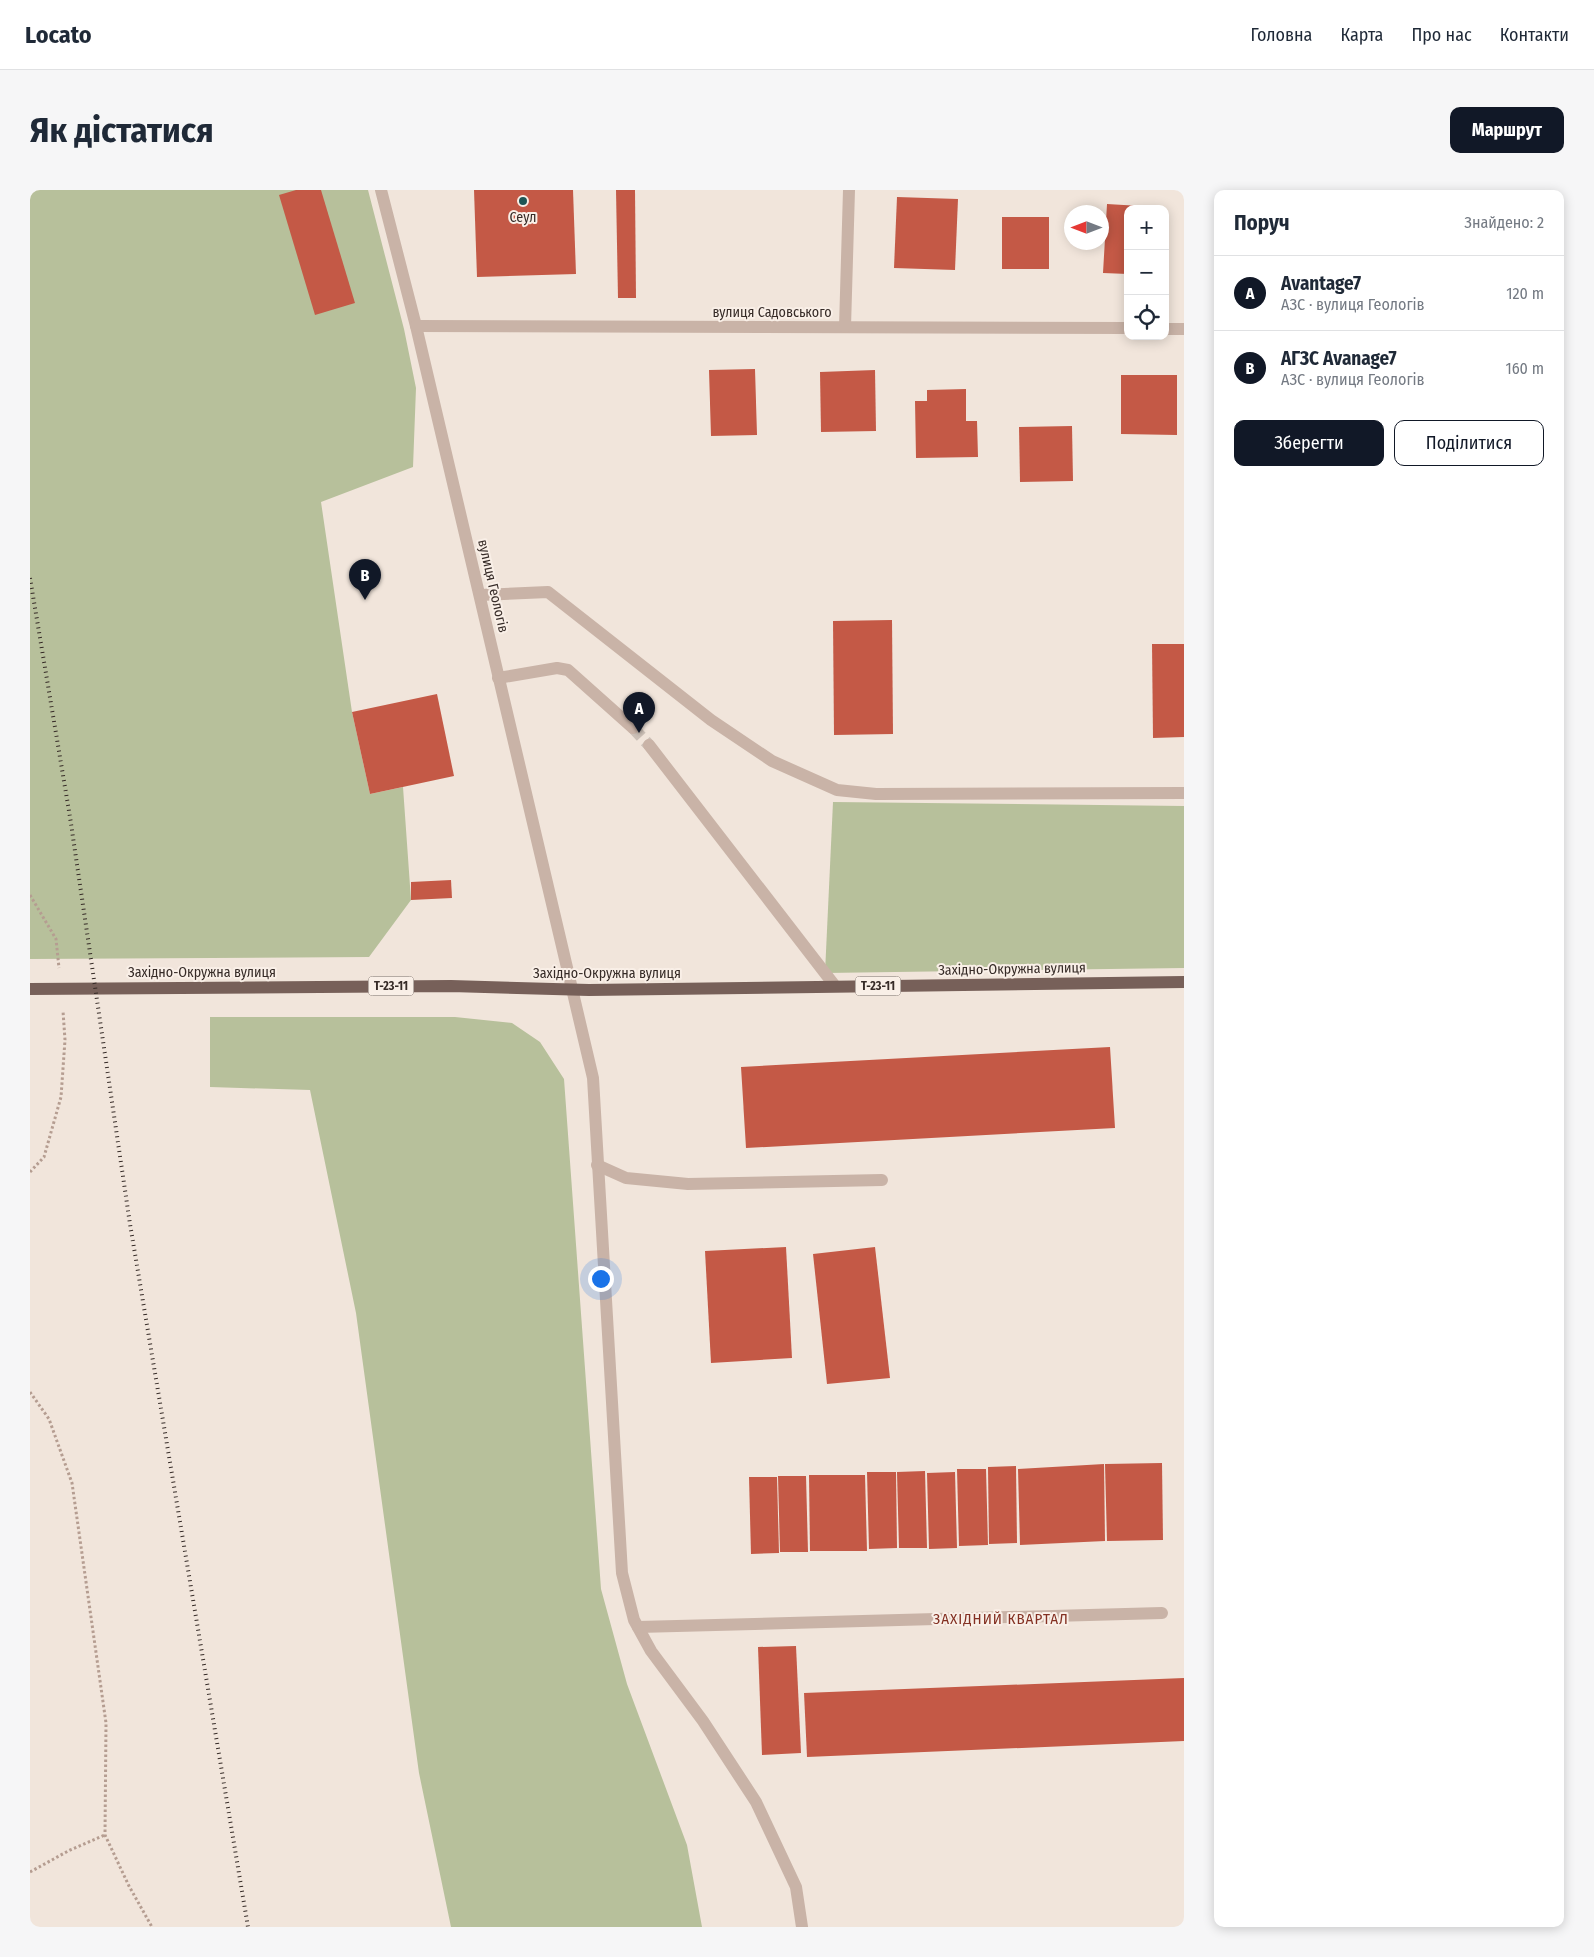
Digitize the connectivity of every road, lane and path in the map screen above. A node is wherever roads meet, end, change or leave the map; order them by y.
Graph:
1 (381, 190) edge
2 (849, 190) edge
3 (416, 326) junction
4 (845, 327) junction
5 (1124, 328) edge
6 (1169, 329) edge
7 (1184, 329) edge
8 (480, 595) junction
9 (498, 678) junction
10 (634, 728) tunnel mouth
11 (649, 744) tunnel mouth
12 (1184, 793) edge
13 (30, 895) edge
14 (60, 976) dead end
15 (1184, 982) edge
16 (835, 986) junction
17 (30, 989) edge
18 (572, 990) junction
19 (62, 1003) dead end
20 (597, 1165) junction
21 (30, 1172) edge
22 (882, 1180) dead end
23 (30, 1392) edge
24 (1162, 1613) dead end
25 (638, 1627) junction
26 (105, 1835) junction
27 (30, 1872) edge
28 (152, 1927) edge
29 (802, 1927) edge

1 - 3 street, вулиця Геологів
2 - 4 street
3 - 4 street, вулиця Садовського
3 - 8 street, вулиця Геологів
4 - 5 street, вулиця Садовського
6 - 7 street
8 - 9 street, вулиця Геологів
8 - 12 street
9 - 10 street
9 - 18 street, вулиця Геологів
11 - 16 street
13 - 14 path
15 - 16 main road, Західно-Окружна вулиця / Т-23-11
16 - 18 main road, Західно-Окружна вулиця / Т-23-11
17 - 18 main road, Західно-Окружна вулиця / Т-23-11
18 - 20 street, вулиця Геологів
19 - 21 path
20 - 22 street
20 - 25 street, вулиця Геологів
23 - 26 path
24 - 25 street
25 - 29 street, вулиця Геологів
26 - 27 path
26 - 28 path

